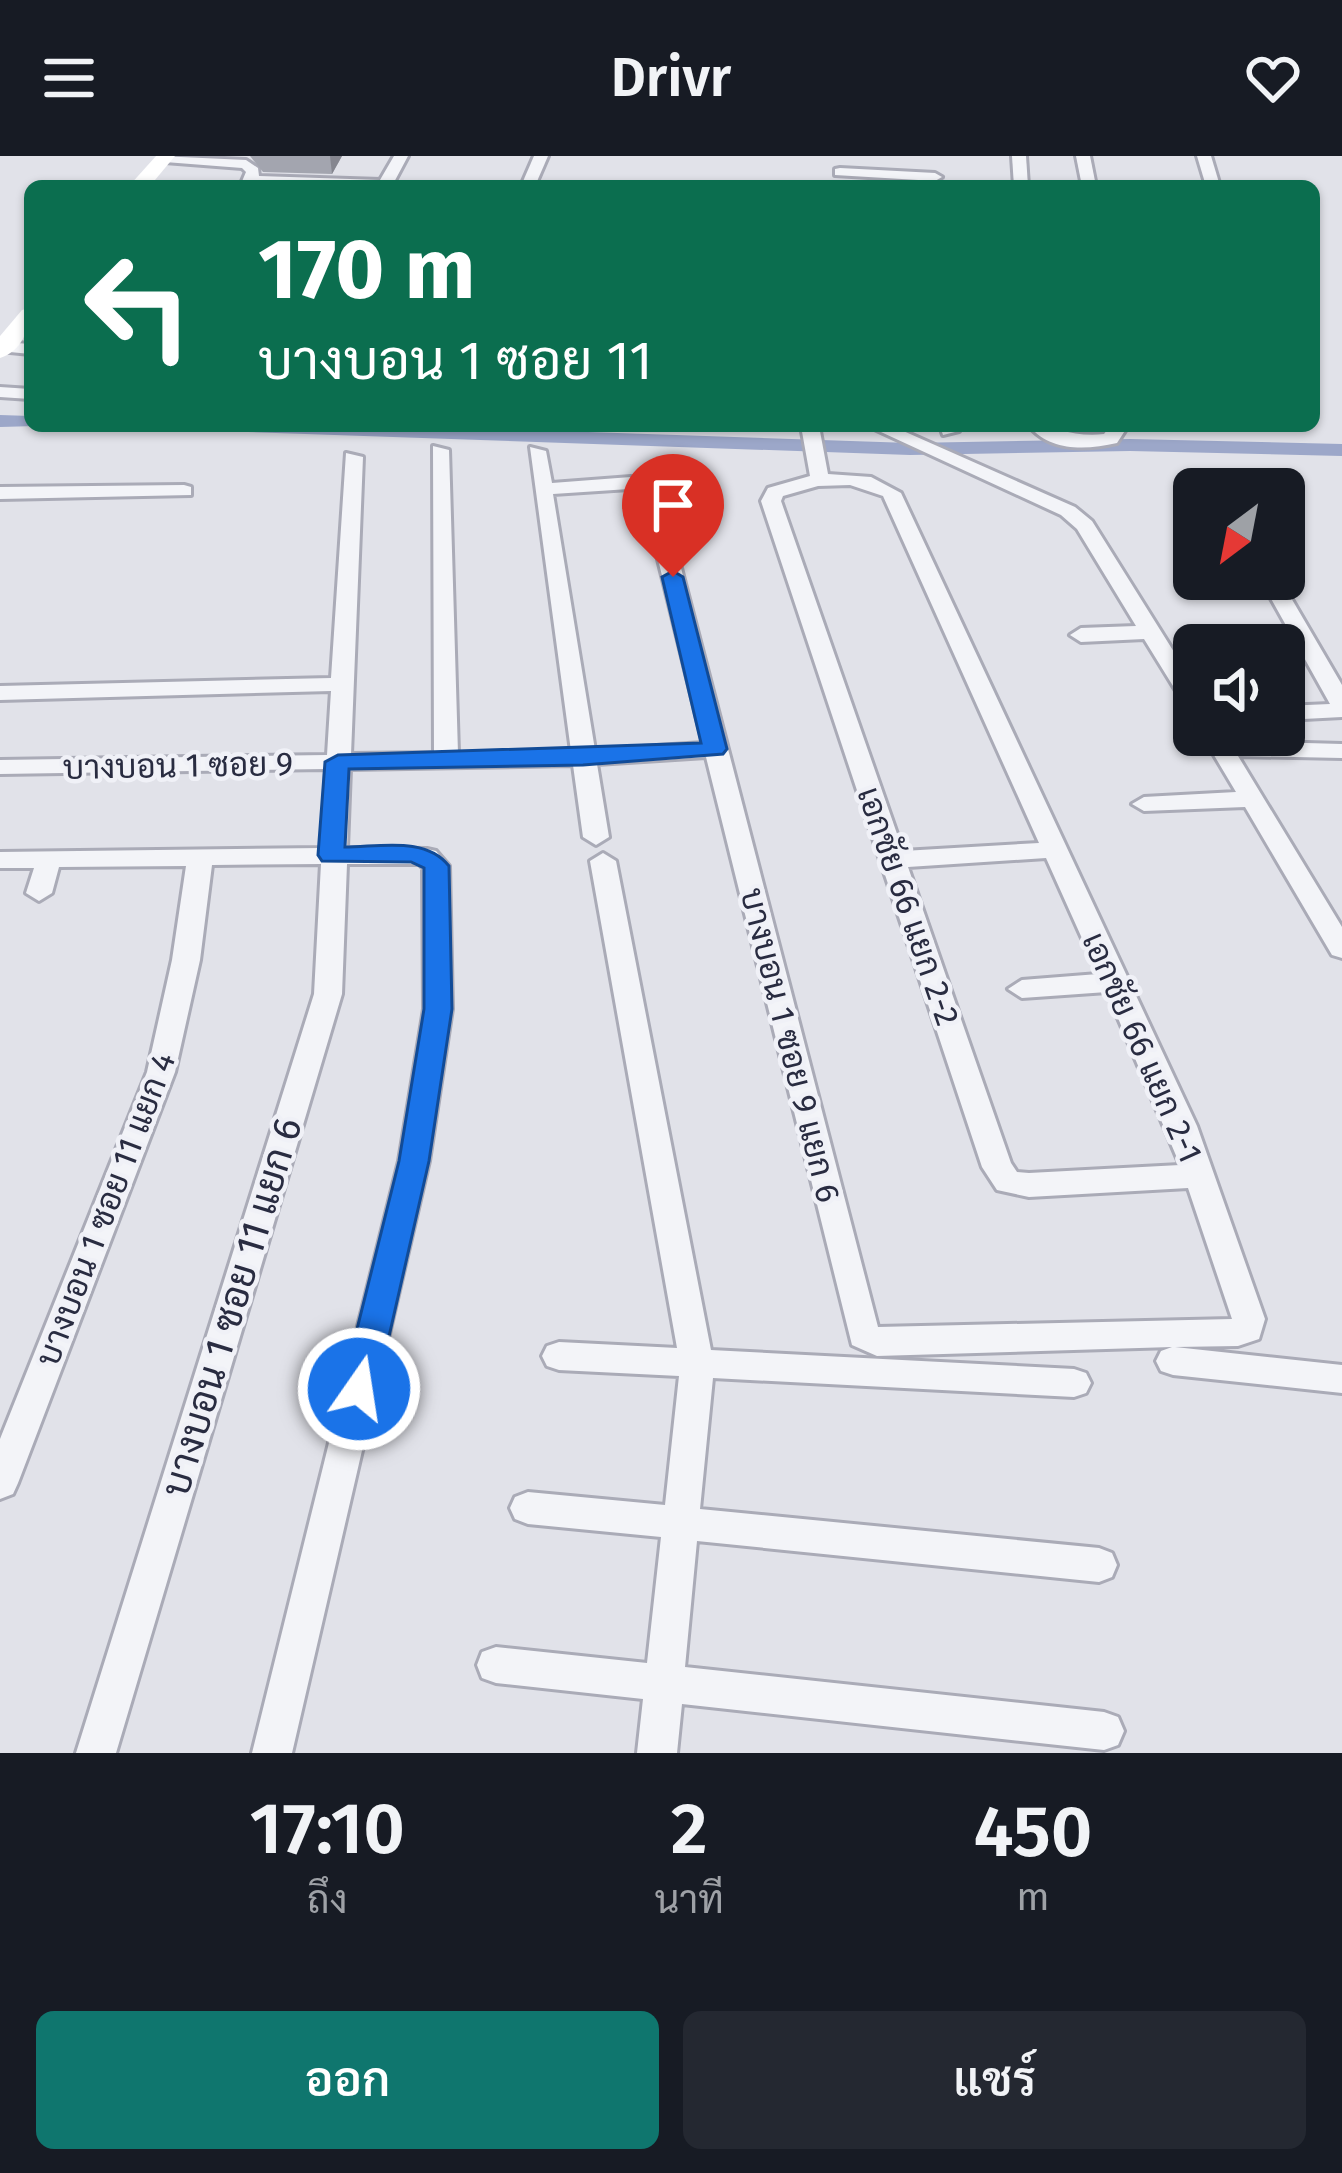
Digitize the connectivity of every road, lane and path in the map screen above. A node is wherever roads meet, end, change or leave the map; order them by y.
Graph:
1 (166, 157) edge
2 (840, 171) edge
3 (145, 180) edge
4 (249, 180) edge
5 (918, 180) edge
6 (24, 322) edge
7 (1, 349) edge
8 (891, 432) edge
9 (1043, 432) edge
10 (1115, 432) edge
11 (811, 434) edge
12 (440, 450) dead end
13 (537, 451) dead end
14 (353, 457) dead end
15 (818, 472) junction
16 (546, 489) junction
17 (184, 491) dead end
18 (0, 493) edge
19 (1282, 600) edge
20 (1152, 632) junction
21 (1081, 635) dead end
22 (1305, 656) edge
23 (1313, 656) junction
24 (1169, 662) junction
25 (1173, 662) edge
26 (1173, 668) edge
27 (343, 684) junction
28 (0, 693) edge
29 (1342, 707) edge
30 (1305, 711) edge
31 (1305, 748) edge
32 (715, 749) junction
33 (1342, 751) edge
34 (1226, 756) edge
35 (583, 758) junction
36 (446, 759) junction
37 (338, 762) junction
38 (0, 767) edge
39 (1251, 799) junction
40 (1144, 804) dead end
41 (1055, 850) junction
42 (331, 855) junction
43 (200, 857) junction
44 (49, 859) junction
45 (0, 860) edge
46 (893, 860) junction
47 (39, 893) dead end
48 (1342, 949) edge
49 (1116, 982) junction
50 (1022, 989) dead end
51 (1199, 1176) junction
52 (869, 1340) joint
53 (559, 1357) dead end
54 (1173, 1360) dead end
55 (697, 1365) junction
56 (1342, 1379) edge
57 (1074, 1383) dead end
58 (0, 1484) edge
59 (528, 1508) dead end
60 (684, 1525) junction
61 (1100, 1565) dead end
62 (496, 1665) dead end
63 (664, 1685) junction
64 (1104, 1731) dead end
65 (96, 1753) edge
66 (272, 1753) edge
67 (657, 1753) edge

1 - 3 main road
1 - 4 street
2 - 5 street
6 - 7 main road
8 - 20 street
9 - 10 street
11 - 15 street
12 - 36 street
13 - 16 street
14 - 27 street, บางบอน 1 ซอย 11 แยก 6
15 - 41 street, เอกชัย 66 แยก 2-1
15 - 46 street, เอกชัย 66 แยก 2-2
16 - 32 street, บางบอน 1 ซอย 9 แยก 6
16 - 35 street
17 - 18 street
19 - 23 street
20 - 21 street
20 - 24 street
22 - 23 street
23 - 29 street
24 - 25 street
24 - 26 street
27 - 28 street
27 - 37 street, บางบอน 1 ซอย 11 แยก 6
29 - 30 street
31 - 33 street
32 - 35 street, บางบอน 1 ซอย 9
32 - 52 street, บางบอน 1 ซอย 9 แยก 6
34 - 39 street
35 - 36 street, บางบอน 1 ซอย 9
35 - 55 street
36 - 37 street, บางบอน 1 ซอย 9
37 - 38 street, บางบอน 1 ซอย 9
37 - 42 street, บางบอน 1 ซอย 11 แยก 6
39 - 40 street
39 - 48 street
41 - 46 street
41 - 49 street, เอกชัย 66 แยก 2-1
42 - 43 street
42 - 65 street, บางบอน 1 ซอย 11 แยก 6
42 - 66 street
43 - 44 street
43 - 58 street, บางบอน 1 ซอย 11 แยก 4
44 - 45 street
44 - 47 street
46 - 51 street, เอกชัย 66 แยก 2-2
49 - 50 street
49 - 51 street, เอกชัย 66 แยก 2-1
51 - 52 street, เอกชัย 66 แยก 2-1
53 - 55 street
54 - 56 street
55 - 57 street
55 - 60 street
59 - 60 street
60 - 61 street
60 - 63 street
62 - 63 street
63 - 64 street
63 - 67 street

